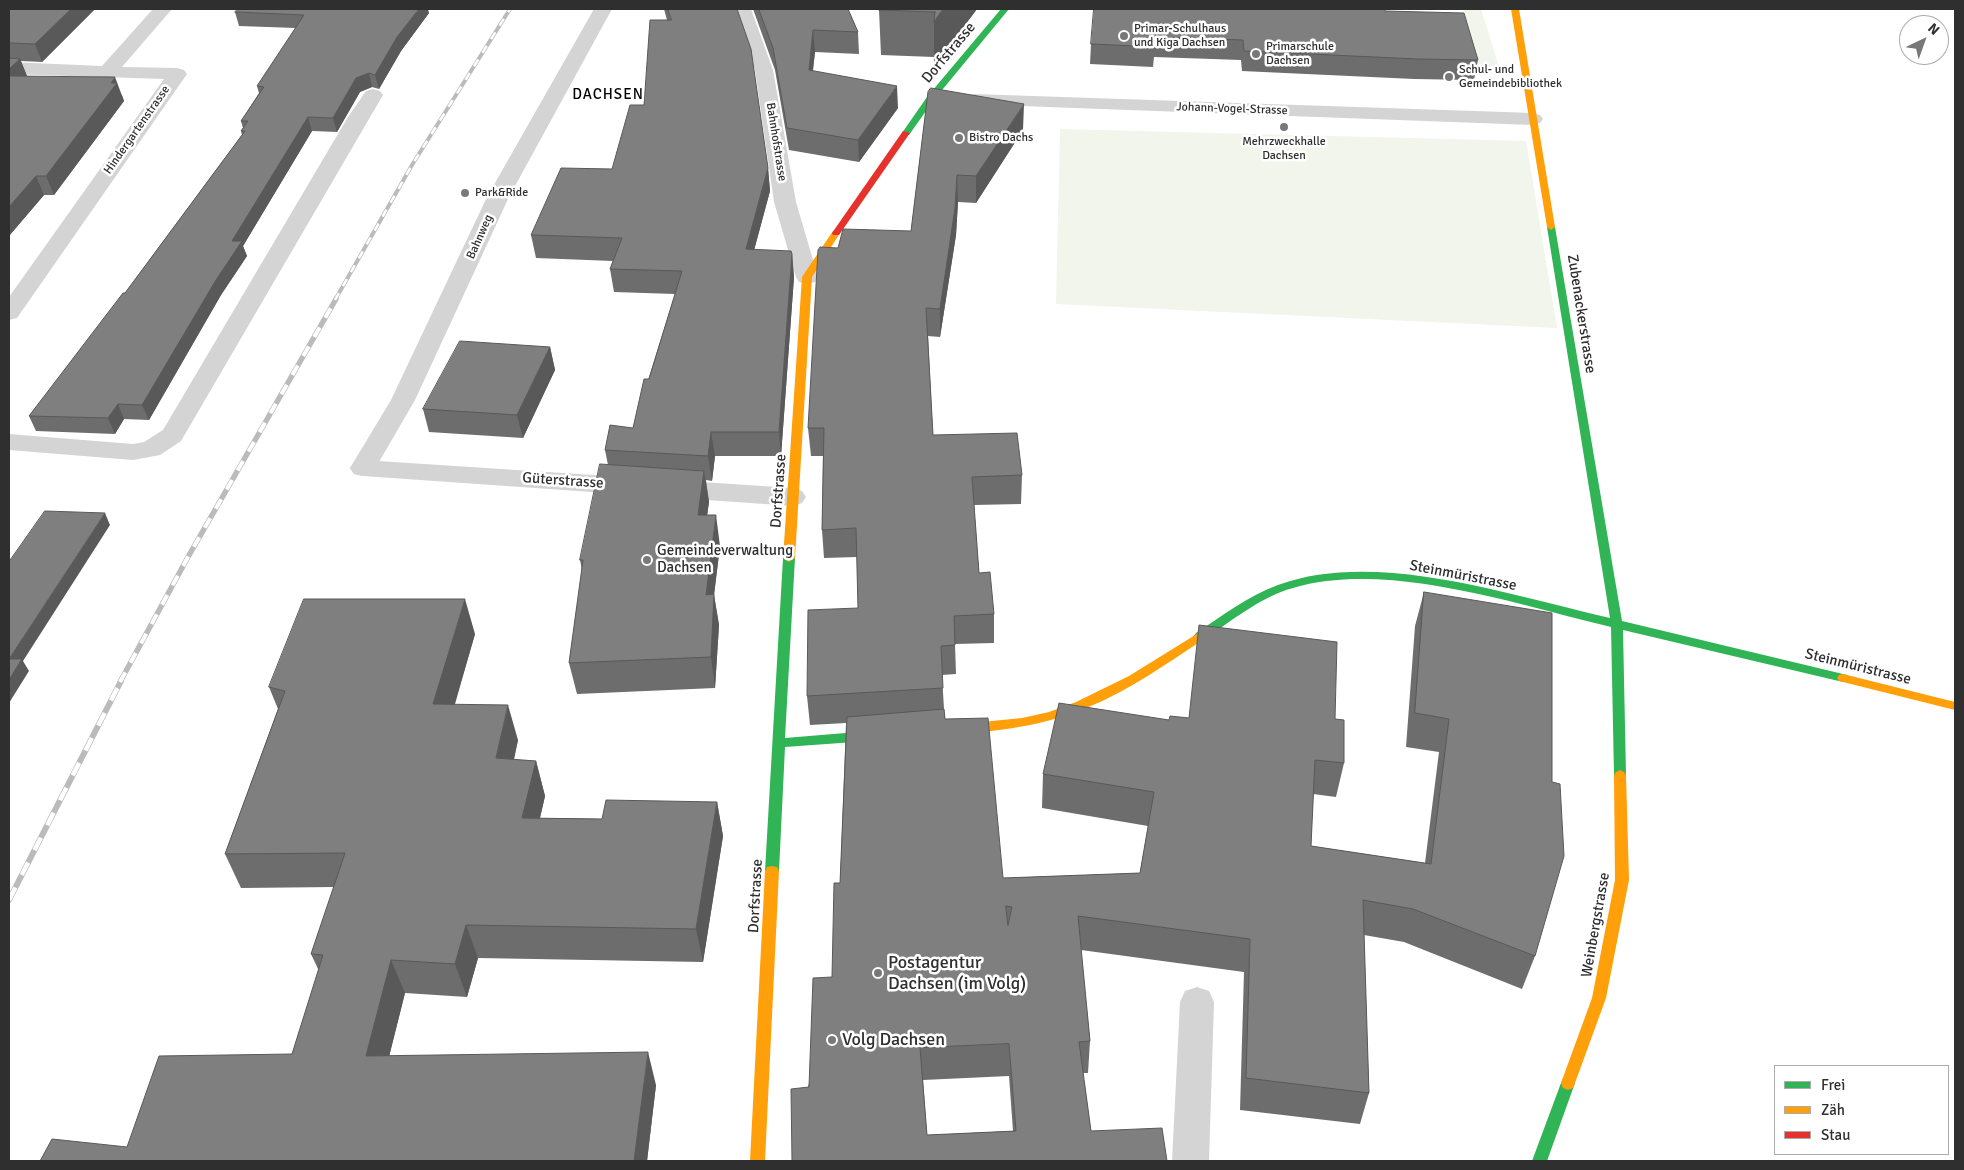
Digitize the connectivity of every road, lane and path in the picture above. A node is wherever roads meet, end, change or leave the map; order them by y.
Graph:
1 (163, 9) edge
2 (603, 9) edge
3 (742, 9) edge
4 (1005, 9) edge
5 (1515, 9) edge
6 (9, 68) edge
7 (107, 72) junction
8 (373, 95) dead end
9 (946, 99) junction
10 (1533, 119) junction
11 (807, 277) junction
12 (9, 314) edge
13 (9, 442) edge
14 (363, 468) joint
15 (794, 497) junction
16 (1617, 624) junction
17 (1955, 706) edge
18 (941, 730) edge
19 (893, 734) edge
20 (779, 744) junction
21 (1197, 1002) dead end
22 (757, 1161) edge
23 (1190, 1161) edge
24 (1538, 1161) edge

1 - 7 street
2 - 14 street, Bahnweg
3 - 11 street, Bahnhofstrasse
4 - 9 street, Dorfstrasse
5 - 10 street, Zubenackerstrasse
6 - 7 street
7 - 12 street, Hindergartenstrasse
8 - 13 street
9 - 10 street, Johann-Vogel-Strasse
9 - 11 street, Dorfstrasse
10 - 16 street, Zubenackerstrasse
11 - 15 street, Dorfstrasse
14 - 15 street, Güterstrasse
15 - 20 street, Dorfstrasse
16 - 17 street, Steinmüristrasse
16 - 18 street, Steinmüristrasse
16 - 24 street, Weinbergstrasse
19 - 20 street
20 - 22 street, Dorfstrasse
21 - 23 street

